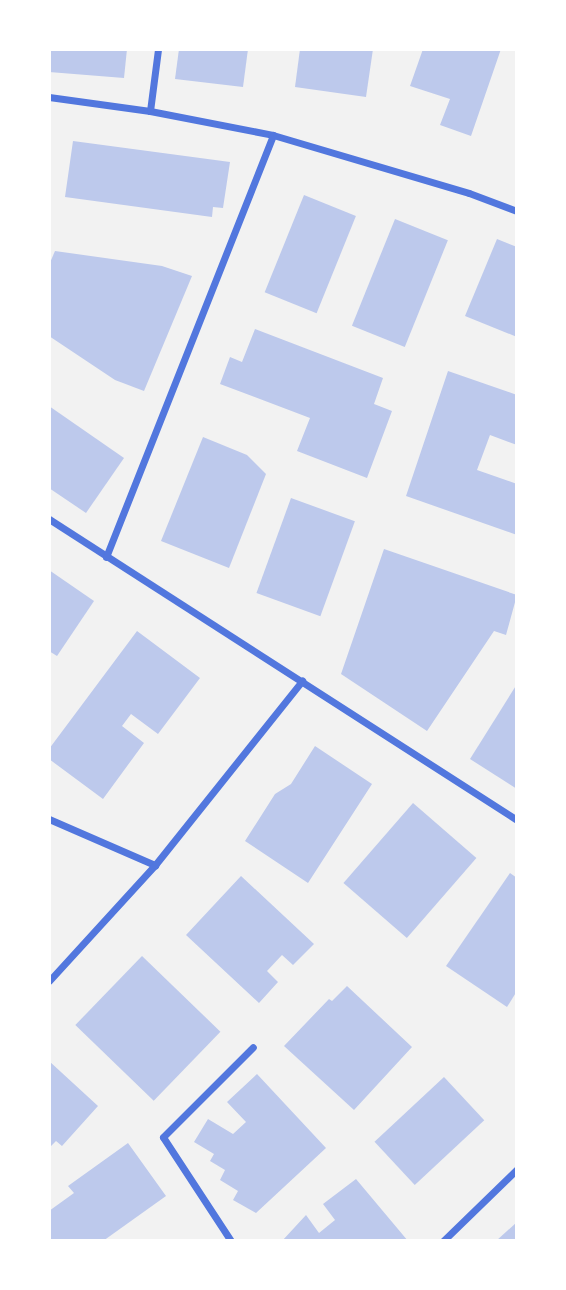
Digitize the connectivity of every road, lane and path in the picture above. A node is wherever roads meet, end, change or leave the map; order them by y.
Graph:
1 (158, 49) edge
2 (49, 97) edge
3 (150, 111) junction
4 (273, 135) junction
5 (517, 211) edge
6 (49, 519) edge
7 (106, 556) junction
8 (302, 681) junction
9 (49, 819) edge
10 (517, 820) edge
11 (155, 865) junction
12 (49, 981) edge
13 (253, 1047) dead end
14 (517, 1169) edge
15 (231, 1241) edge
16 (443, 1241) edge

1 - 3 street
2 - 3 street
3 - 4 street
4 - 5 street
4 - 7 street
6 - 7 street
7 - 8 street
8 - 10 street
8 - 11 street
9 - 11 street
11 - 12 street
13 - 15 street
14 - 16 street

